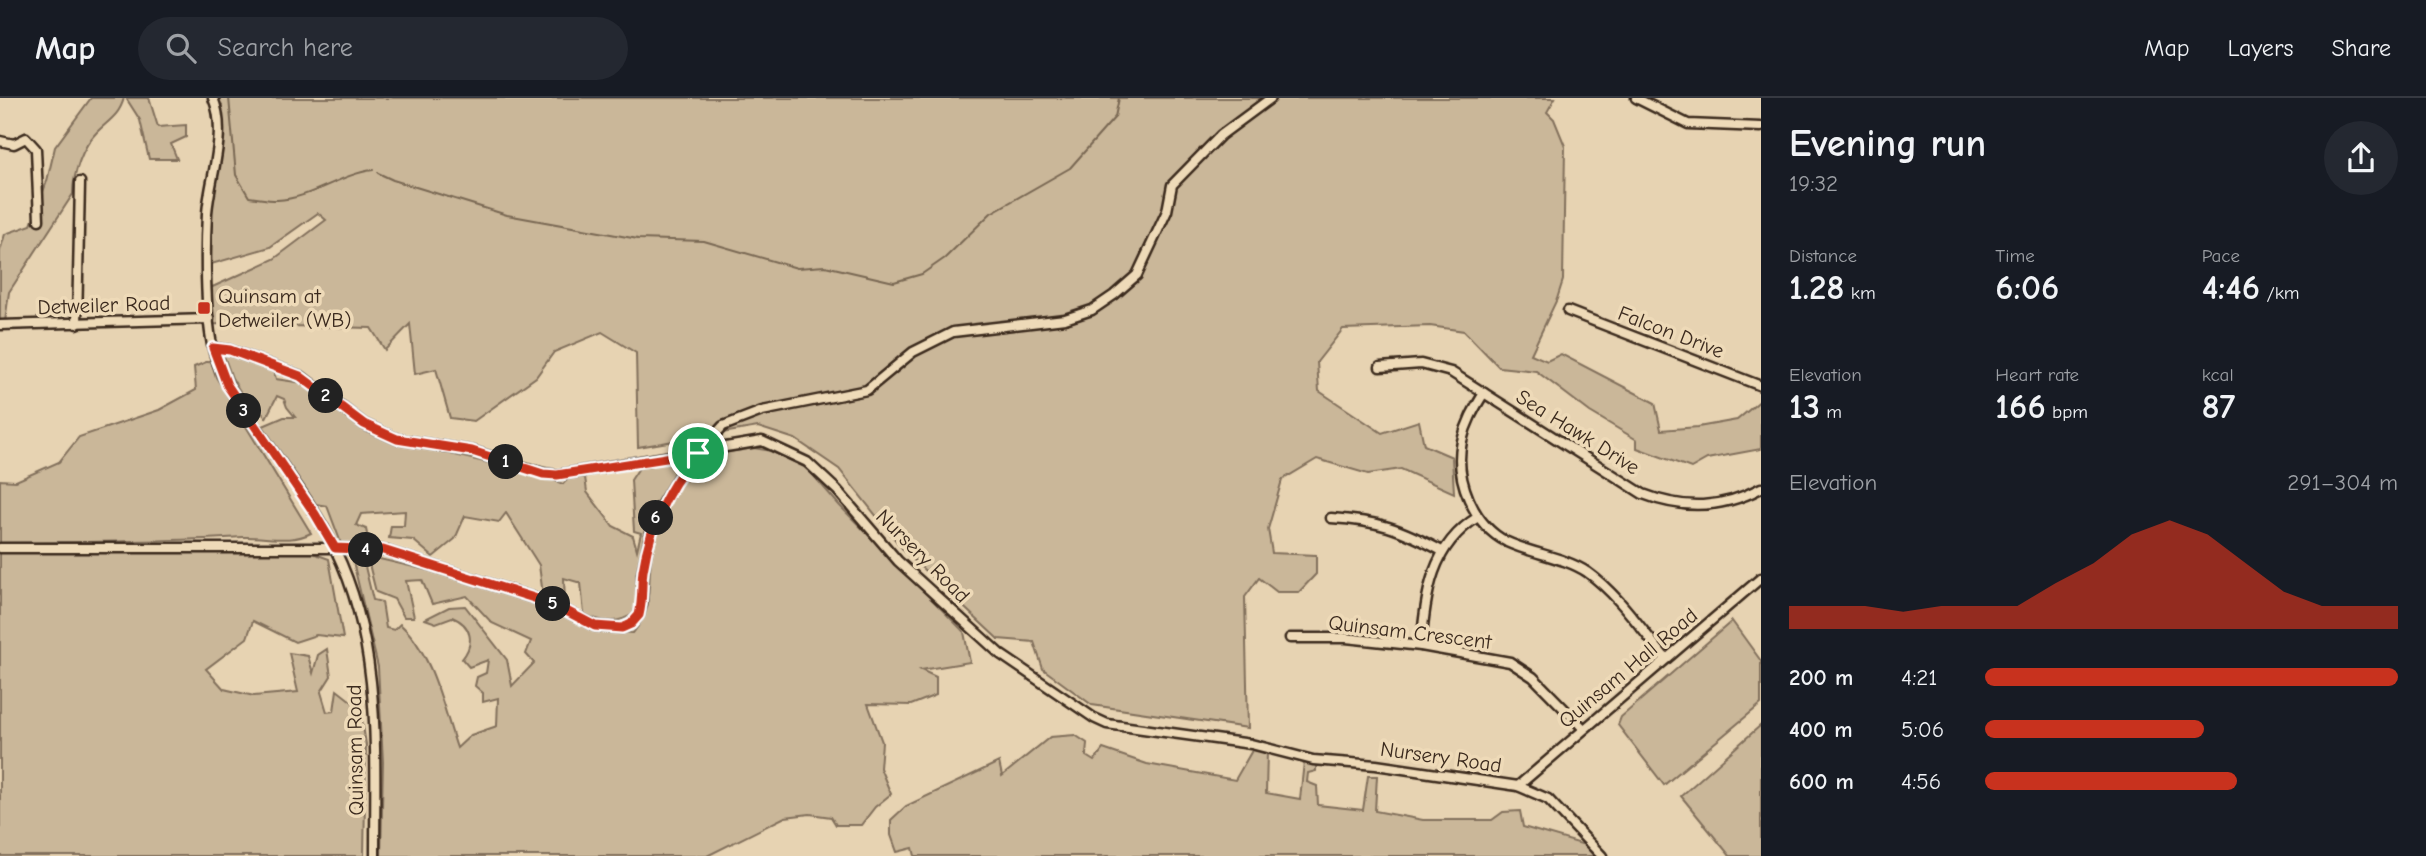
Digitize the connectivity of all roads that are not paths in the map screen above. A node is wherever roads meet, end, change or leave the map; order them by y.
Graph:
1 (212, 98) edge
2 (1271, 98) edge
3 (1636, 98) edge
4 (1761, 127) edge
5 (0, 141) edge
6 (80, 182) dead end
7 (39, 220) dead end
8 (1568, 311) dead end
9 (209, 319) junction
10 (41, 324) junction
11 (77, 324) junction
12 (0, 325) edge
13 (18, 331) dead end
14 (213, 348) junction
15 (1380, 367) dead end
16 (1761, 386) edge
17 (1484, 393) junction
18 (698, 453) junction
19 (1761, 488) edge
20 (1478, 517) junction
21 (1331, 518) dead end
22 (0, 548) edge
23 (335, 548) junction
24 (1442, 551) junction
25 (1761, 578) edge
26 (1290, 638) dead end
27 (1421, 646) junction
28 (1666, 659) junction
29 (1583, 728) junction
30 (1518, 786) junction
31 (375, 856) edge
32 (1602, 856) edge

1 - 9 street, Quinsam Road
2 - 18 street
3 - 4 street
5 - 7 street
6 - 11 street
8 - 16 street, Falcon Drive
9 - 11 street, Detweiler Road
9 - 14 street, Quinsam Road
10 - 11 street, Detweiler Road
10 - 12 street, Detweiler Road
10 - 13 street
14 - 18 street, Nursery Road
14 - 23 street, Quinsam Road
15 - 17 street, Sea Hawk Drive
17 - 19 street, Sea Hawk Drive
17 - 20 street
18 - 23 street
18 - 30 street, Nursery Road
20 - 24 street
20 - 28 street
21 - 24 street
22 - 23 street
23 - 31 street, Quinsam Road
24 - 27 street
25 - 28 street, Quinsam Hall Road
26 - 27 street, Quinsam Crescent
27 - 29 street, Quinsam Crescent
28 - 29 street, Quinsam Hall Road
29 - 30 street, Quinsam Hall Road
30 - 32 street, Nursery Road

